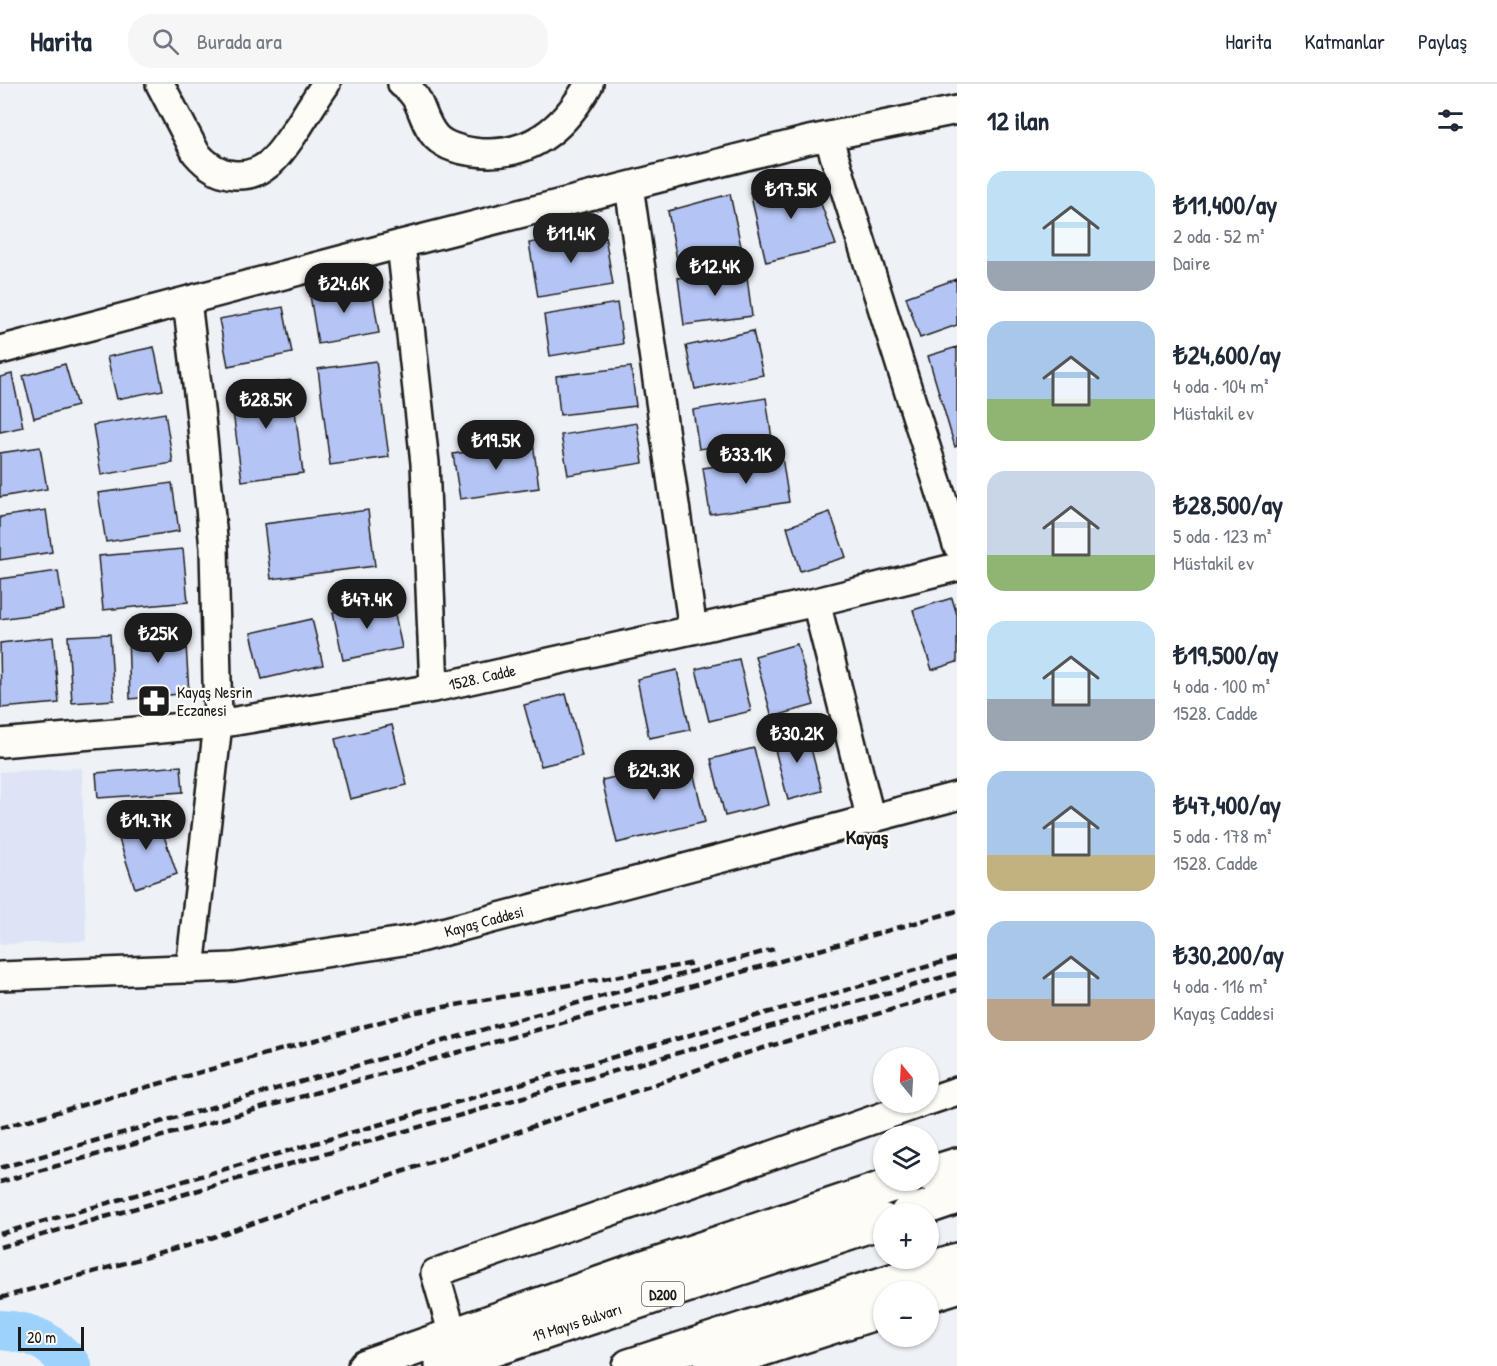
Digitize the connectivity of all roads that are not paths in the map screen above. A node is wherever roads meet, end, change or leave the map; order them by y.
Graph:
1 (160, 84) edge
2 (326, 84) edge
3 (402, 84) edge
4 (589, 84) edge
5 (957, 110) edge
6 (828, 136) junction
7 (630, 186) junction
8 (401, 244) junction
9 (187, 302) junction
10 (0, 350) edge
11 (957, 545) edge
12 (957, 567) edge
13 (816, 602) junction
14 (693, 630) junction
15 (434, 688) junction
16 (218, 724) junction
17 (0, 743) edge
18 (957, 796) edge
19 (871, 820) junction
20 (190, 969) junction
21 (0, 976) edge
22 (957, 1091) edge
23 (939, 1097) edge
24 (893, 1113) edge
25 (957, 1165) edge
26 (939, 1171) edge
27 (875, 1191) edge
28 (957, 1197) edge
29 (939, 1203) edge
30 (873, 1225) edge
31 (957, 1260) edge
32 (957, 1286) edge
33 (939, 1292) edge
34 (873, 1314) edge
35 (453, 1335) junction
36 (365, 1366) edge
37 (442, 1366) edge
38 (629, 1366) edge
39 (710, 1366) edge

1 - 2 street
3 - 4 street
5 - 6 street
6 - 7 street
6 - 11 street
7 - 8 street
7 - 14 street
8 - 9 street
8 - 15 street
9 - 10 street
9 - 16 street
12 - 13 street, 1528. Cadde
13 - 14 street, 1528. Cadde
13 - 19 street
14 - 15 street, 1528. Cadde
15 - 16 street, 1528. Cadde
16 - 17 street, 1528. Cadde
16 - 20 street
18 - 19 street, Kayaş Caddesi
19 - 20 street, Kayaş Caddesi
20 - 21 street, Kayaş Caddesi
22 - 23 street
24 - 35 street
25 - 26 highway
27 - 35 highway
28 - 29 highway
30 - 37 highway, 19 Mayıs Bulvarı / D200
31 - 38 highway
32 - 33 highway
34 - 39 highway
35 - 36 highway

